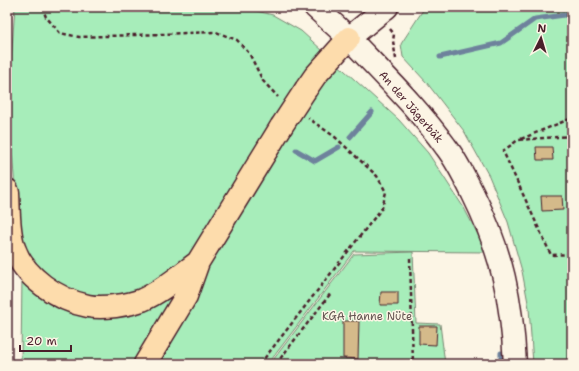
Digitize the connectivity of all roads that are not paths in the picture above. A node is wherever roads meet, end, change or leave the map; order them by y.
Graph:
1 (314, 7) edge
2 (387, 7) edge
3 (349, 38) junction
4 (7, 190) edge
5 (198, 262) junction
6 (145, 364) edge
7 (515, 364) edge

1 - 3 street, An der Jägerbäk
2 - 3 street
3 - 5 highway, bridge
3 - 7 street, An der Jägerbäk
4 - 5 highway
5 - 6 highway

